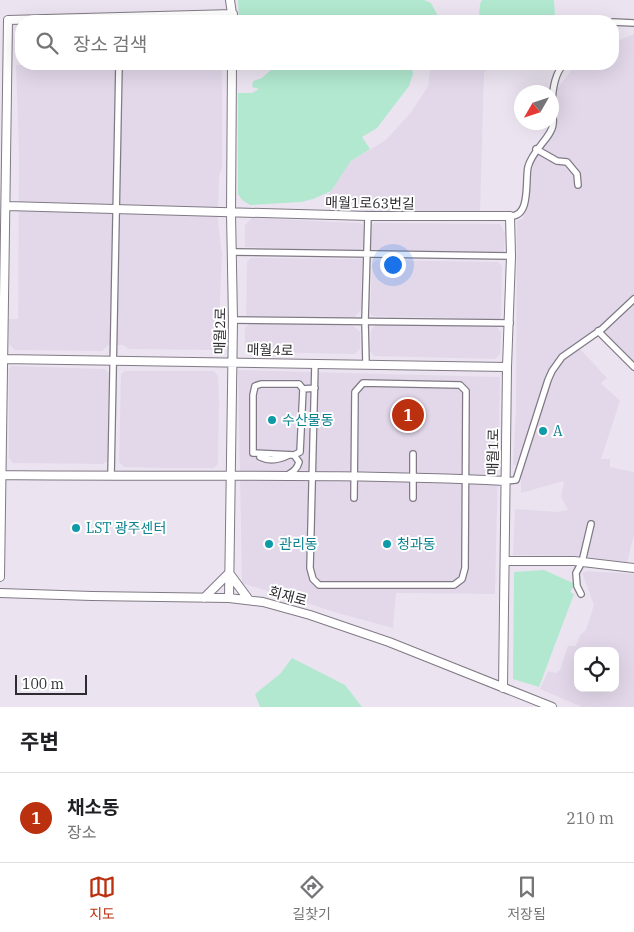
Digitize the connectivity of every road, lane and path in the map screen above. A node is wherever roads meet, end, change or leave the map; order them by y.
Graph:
1 (230, 0) edge
2 (232, 15) edge
3 (15, 20) edge
4 (619, 22) edge
5 (634, 23) edge
6 (119, 70) edge
7 (232, 70) edge
8 (560, 70) edge
9 (536, 149) junction
10 (578, 185) dead end
11 (7, 206) junction
12 (116, 209) junction
13 (231, 213) junction
14 (368, 216) junction
15 (510, 216) junction
16 (233, 252) junction
17 (367, 255) junction
18 (511, 256) junction
19 (634, 300) edge
20 (233, 320) junction
21 (365, 321) junction
22 (510, 323) junction
23 (598, 331) junction
24 (3, 359) junction
25 (114, 361) junction
26 (232, 362) junction
27 (315, 364) junction
28 (366, 364) junction
29 (507, 367) junction
30 (634, 367) edge
31 (315, 388) junction
32 (303, 389) junction
33 (413, 454) dead end
34 (292, 455) junction
35 (260, 457) dead end
36 (2, 475) junction
37 (111, 476) junction
38 (286, 476) junction
39 (313, 476) junction
40 (354, 476) junction
41 (230, 477) junction
42 (413, 477) junction
43 (466, 479) junction
44 (506, 481) junction
45 (354, 498) dead end
46 (413, 498) dead end
47 (591, 524) dead end
48 (0, 538) edge
49 (505, 561) junction
50 (582, 562) junction
51 (634, 568) edge
52 (229, 573) junction
53 (0, 577) edge
54 (0, 593) edge
55 (581, 594) dead end
56 (204, 598) junction
57 (228, 598) junction
58 (249, 600) junction
59 (503, 688) junction
60 (552, 707) edge

1 - 2 street
3 - 11 street
4 - 5 street
6 - 12 street
7 - 13 street, 매월2로
8 - 9 street
9 - 10 street
9 - 15 street
11 - 12 street, 매월1로63번길
11 - 24 street
12 - 13 street, 매월1로63번길
12 - 25 street
13 - 14 street, 매월1로63번길
13 - 16 street, 매월2로
14 - 15 street, 매월1로63번길
14 - 17 street
15 - 18 street, 매월1로
16 - 17 street
16 - 20 street, 매월2로
17 - 18 street
17 - 21 street
18 - 22 street, 매월1로
19 - 23 street
20 - 21 street
20 - 26 street, 매월2로
21 - 22 street
21 - 28 street
22 - 29 street, 매월1로
23 - 30 street
23 - 44 street
24 - 25 street, 매월4로
24 - 36 street
25 - 26 street, 매월4로
25 - 37 street
26 - 27 street, 매월4로
26 - 41 street, 매월2로
27 - 28 street, 매월4로
27 - 31 street
28 - 29 street, 매월4로
29 - 44 street, 매월1로
31 - 32 street
31 - 39 street
32 - 34 street
32 - 34 street
33 - 42 street
34 - 35 street
34 - 38 street
36 - 37 street
36 - 48 street
37 - 41 street
38 - 39 street
38 - 41 street
39 - 40 street
39 - 43 street
40 - 42 street
40 - 43 street
40 - 45 street
41 - 52 street, 매월2로
42 - 43 street
42 - 46 street
43 - 44 street
44 - 49 street, 매월1로
47 - 50 street
48 - 53 street
49 - 50 street
49 - 59 street, 매월1로
50 - 51 street
50 - 55 street
52 - 56 street
52 - 57 street, 매월2로
52 - 58 street
54 - 56 street, 회재로
56 - 57 street, 회재로
57 - 58 street, 회재로
58 - 59 street, 회재로
59 - 60 street, 회재로

